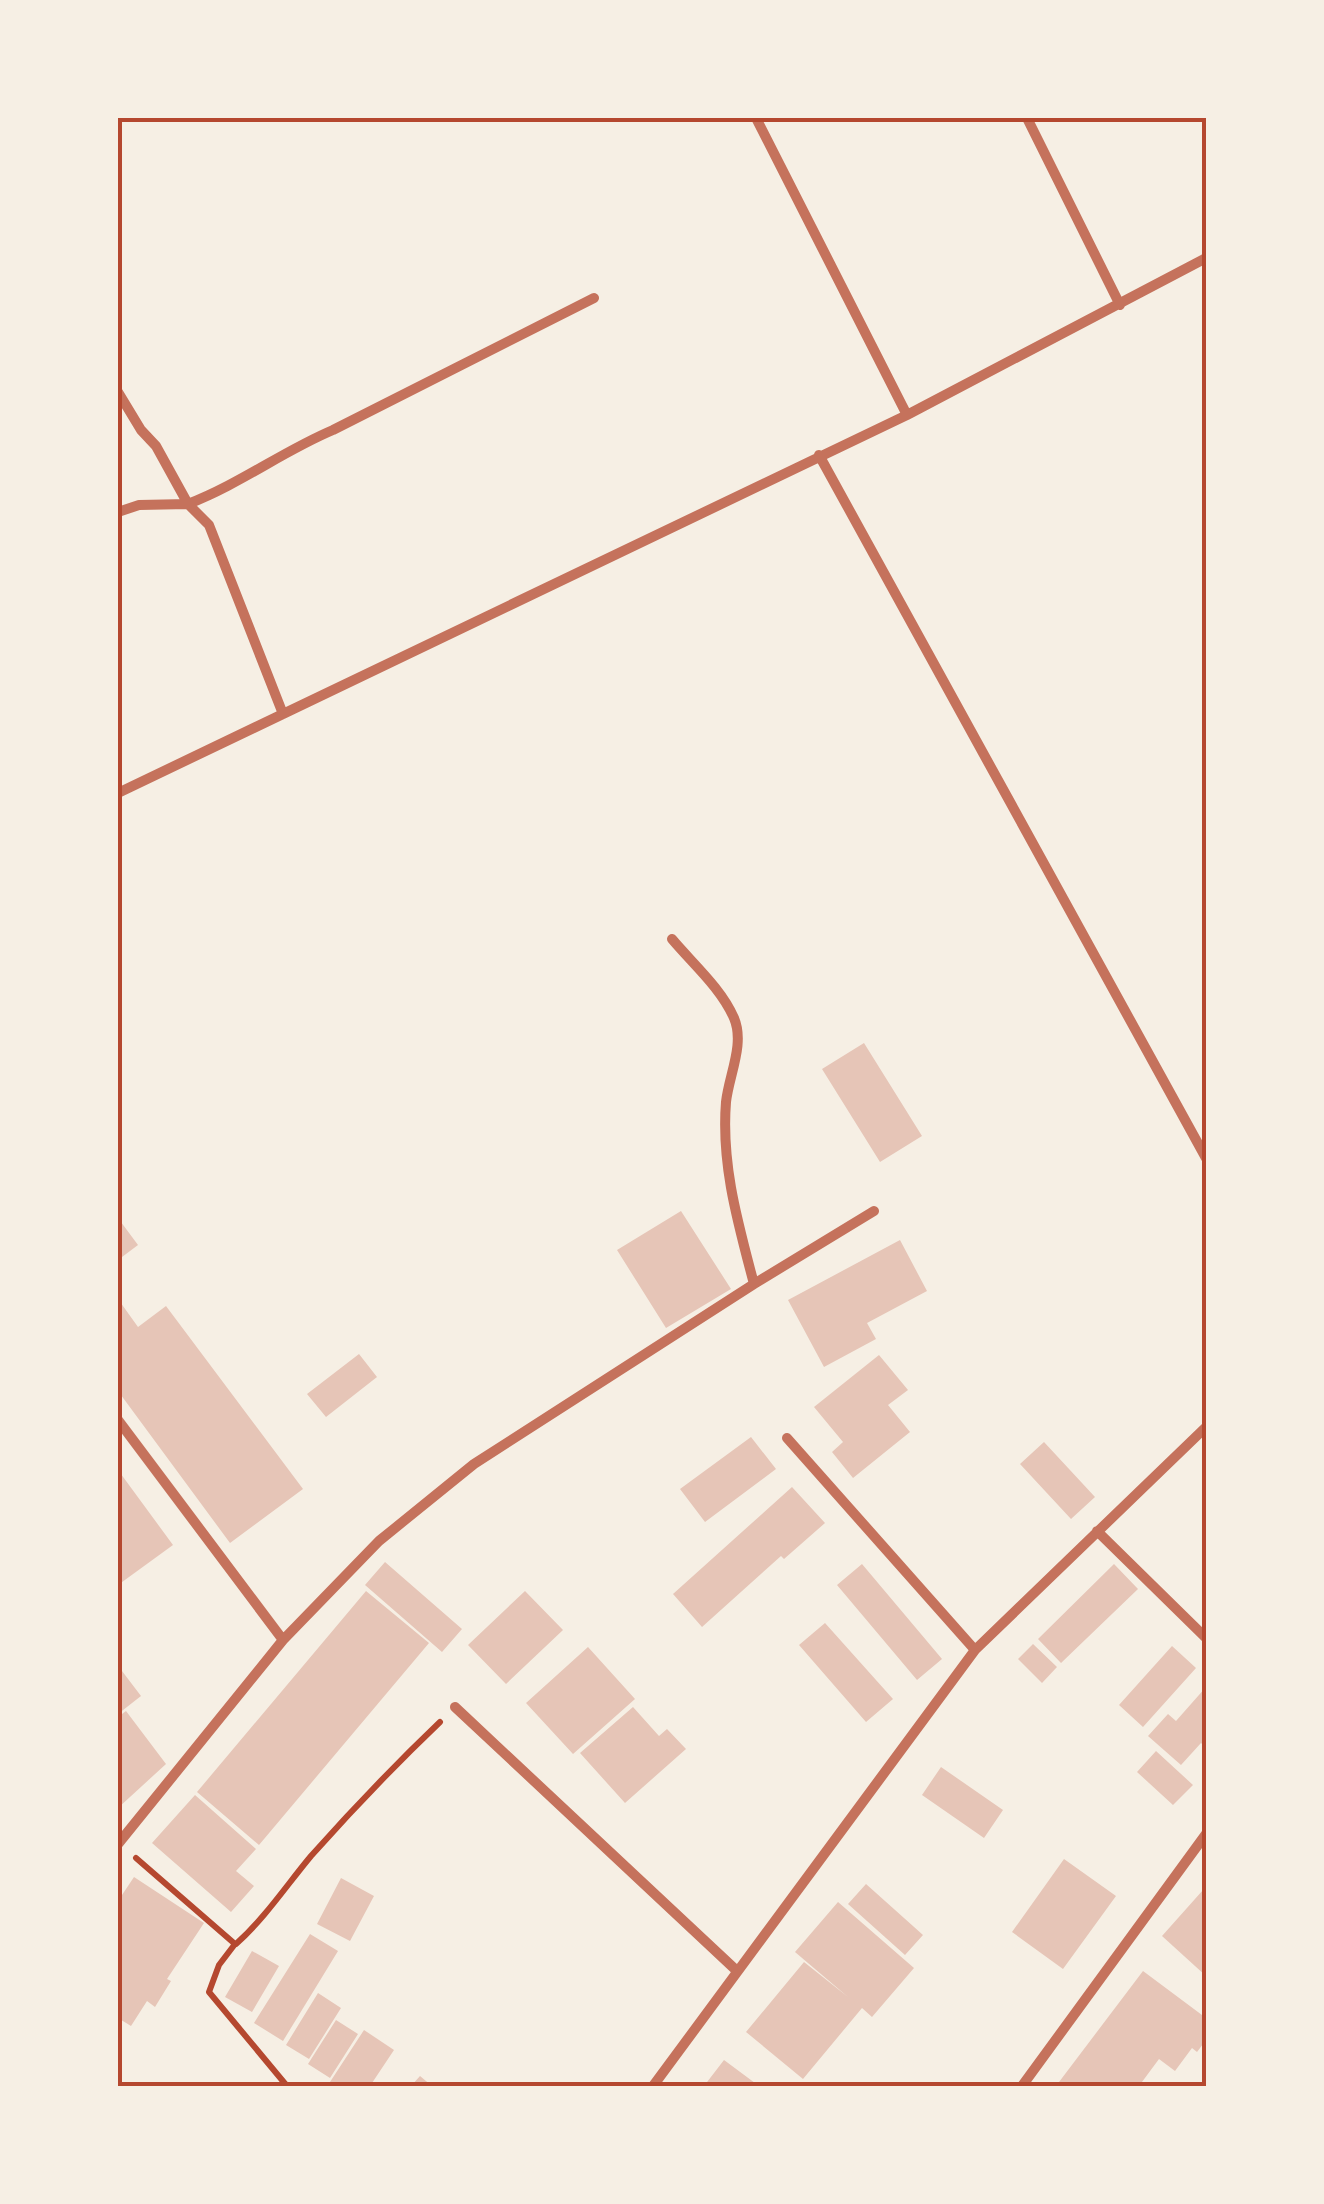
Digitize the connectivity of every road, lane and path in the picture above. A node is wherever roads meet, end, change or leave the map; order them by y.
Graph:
1 (756, 118) edge
2 (1026, 118) edge
3 (1206, 258) edge
4 (594, 298) dead end
5 (1120, 305) junction
6 (118, 392) edge
7 (907, 415) junction
8 (819, 456) junction
9 (188, 504) junction
10 (118, 512) edge
11 (283, 714) junction
12 (118, 793) edge
13 (672, 939) dead end
14 (1206, 1158) edge
15 (874, 1212) dead end
16 (754, 1284) junction
17 (118, 1420) edge
18 (1206, 1427) edge
19 (787, 1438) dead end
20 (1097, 1531) junction
21 (1206, 1638) edge
22 (283, 1640) junction
23 (975, 1650) junction
24 (456, 1707) joint
25 (1206, 1834) edge
26 (118, 1842) edge
27 (236, 1944) junction
28 (737, 1971) junction
29 (287, 2086) edge
30 (653, 2086) edge
31 (1022, 2086) edge

1 - 7 street
2 - 5 street
3 - 5 street
4 - 9 street
5 - 7 street
6 - 9 street
7 - 8 street
8 - 11 street
8 - 14 street
9 - 10 street
9 - 11 street
11 - 12 street
13 - 16 street
15 - 16 street
16 - 22 street
17 - 22 street
18 - 20 street
19 - 23 street
20 - 21 street
20 - 23 street
22 - 26 street
23 - 28 street
24 - 27 path
24 - 28 street
25 - 31 street
26 - 27 path
27 - 29 path
28 - 30 street

